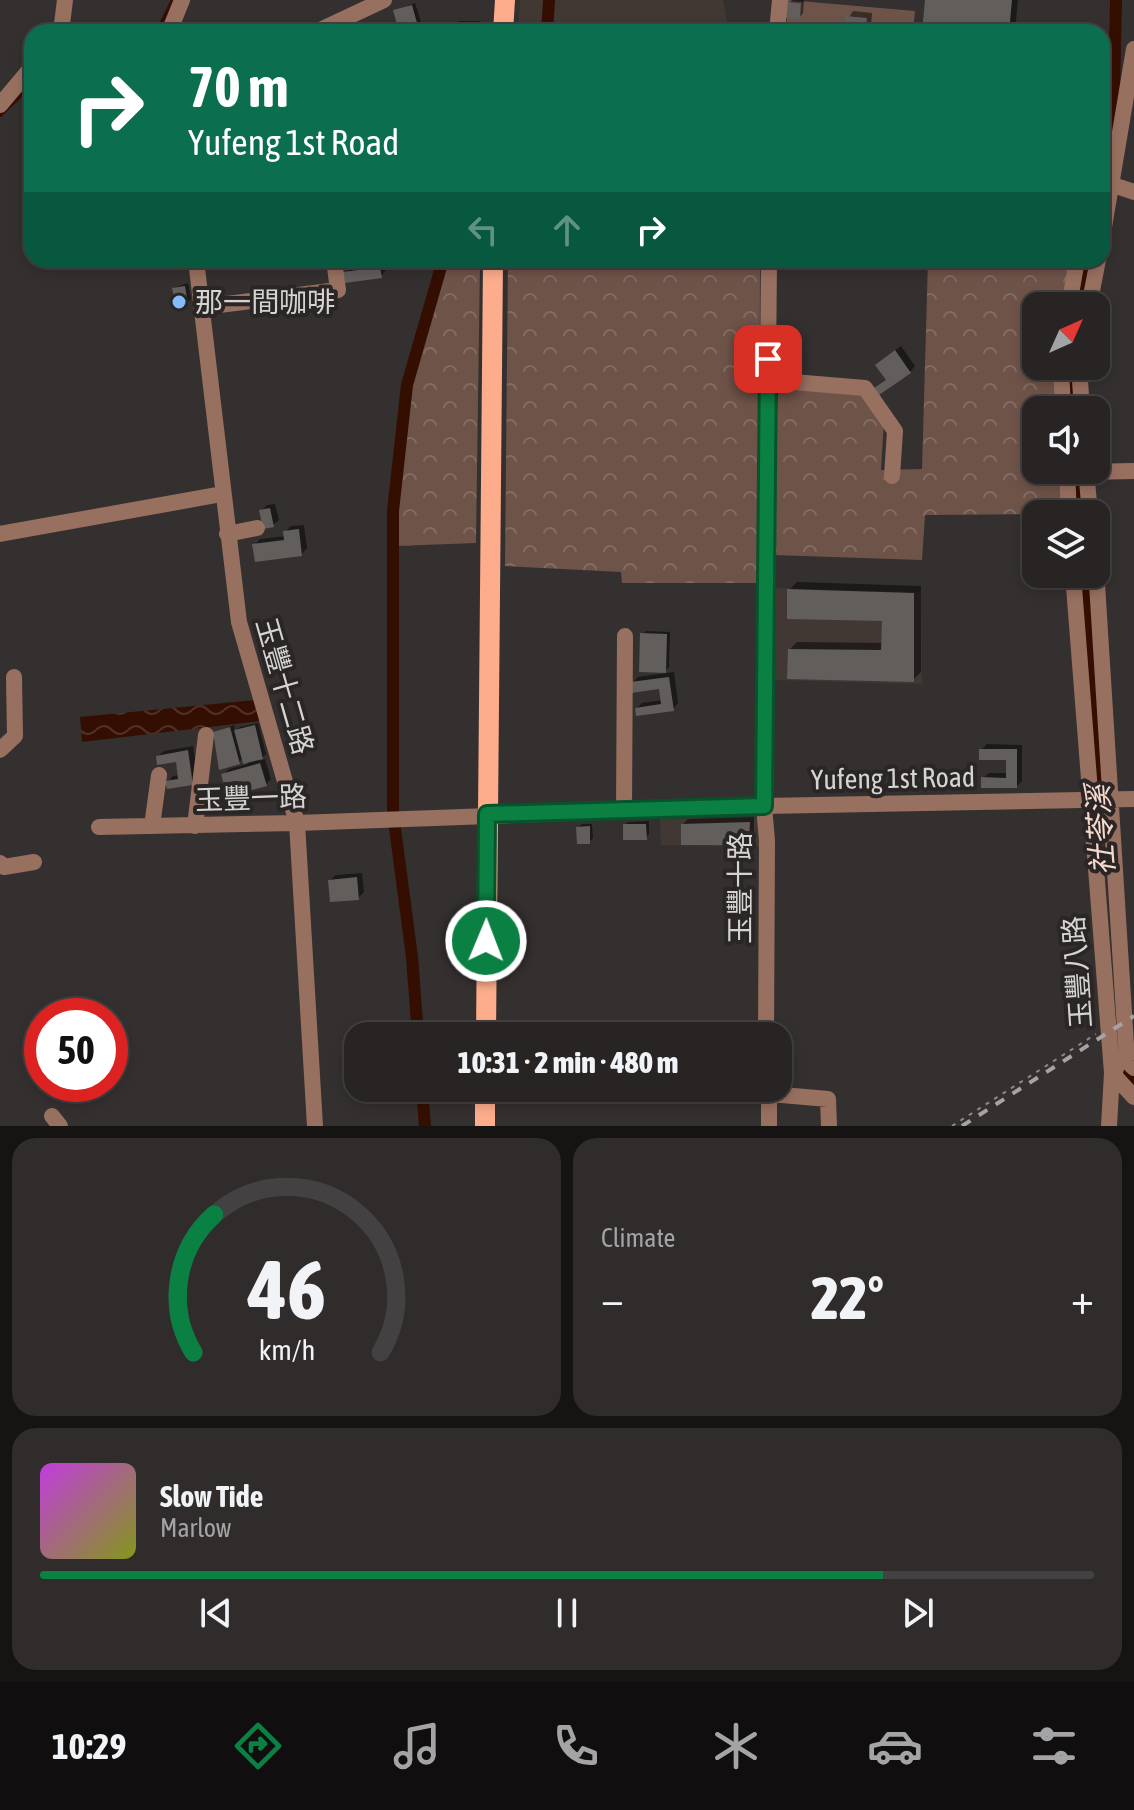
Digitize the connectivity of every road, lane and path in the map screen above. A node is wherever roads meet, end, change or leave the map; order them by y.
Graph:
1 (65, 0) edge
2 (182, 0) edge
3 (384, 0) edge
4 (505, 0) edge
5 (780, 0) edge
6 (62, 24) edge
7 (172, 24) edge
8 (333, 24) edge
9 (504, 24) edge
10 (778, 24) edge
11 (1134, 49) edge
12 (24, 76) edge
13 (0, 105) edge
14 (1110, 173) edge
15 (1110, 184) edge
16 (1134, 192) edge
17 (197, 268) edge
18 (335, 268) edge
19 (493, 268) edge
20 (769, 268) edge
21 (1076, 268) edge
22 (1096, 268) edge
23 (1071, 292) edge
24 (1092, 292) edge
25 (203, 307) junction
26 (769, 380) junction
27 (1110, 471) edge
28 (1134, 471) edge
29 (892, 476) dead end
30 (222, 494) junction
31 (257, 528) dead end
32 (0, 534) edge
33 (227, 534) junction
34 (1075, 588) edge
35 (1096, 588) edge
36 (625, 636) dead end
37 (14, 677) dead end
38 (206, 735) dead end
39 (0, 750) edge
40 (159, 775) dead end
41 (1134, 799) edge
42 (1100, 800) junction
43 (764, 806) junction
44 (624, 812) junction
45 (487, 814) junction
46 (404, 819) joint
47 (297, 823) junction
48 (152, 826) junction
49 (195, 826) junction
50 (99, 827) dead end
51 (34, 862) dead end
52 (0, 863) edge
53 (486, 1022) edge
54 (766, 1022) edge
55 (1107, 1027) junction
56 (1123, 1067) edge
57 (792, 1094) edge
58 (1134, 1097) edge
59 (485, 1102) edge
60 (770, 1102) edge
61 (315, 1126) edge
62 (485, 1126) edge
63 (769, 1126) edge
64 (829, 1126) edge
65 (952, 1126) edge
66 (1109, 1126) edge

1 - 6 street
2 - 7 street
3 - 8 street
4 - 9 main road
5 - 10 street
11 - 14 street
12 - 13 street
15 - 16 street
17 - 25 street, 玉豐十二路
18 - 25 street
19 - 45 main road
20 - 26 street, 玉豐十路
21 - 23 street
22 - 24 street
25 - 30 street, 玉豐十二路
26 - 29 street
26 - 43 street, 玉豐十路
27 - 28 street
30 - 32 street
30 - 33 street, 玉豐十二路
31 - 33 street
33 - 47 street, 玉豐十二路
34 - 42 street, 玉豐八路
35 - 42 street
36 - 44 street
37 - 39 street
38 - 49 street
40 - 48 street
41 - 42 street
42 - 43 street, Yufeng 1st Road
42 - 55 street, 玉豐八路
42 - 56 street
43 - 44 street, Yufeng 1st Road
43 - 54 street, 玉豐十路
44 - 45 street, Yufeng 1st Road
45 - 46 street, Yufeng 1st Road
45 - 53 main road
46 - 47 street, 玉豐一路
47 - 49 street, 玉豐一路
47 - 61 street, 玉豐十二路
48 - 49 street, 玉豐一路
48 - 50 street, 玉豐一路
51 - 52 street
55 - 56 street, 玉豐八路
55 - 65 path
56 - 58 street
56 - 66 street, 玉豐八路
57 - 64 street
59 - 62 main road
60 - 63 street

